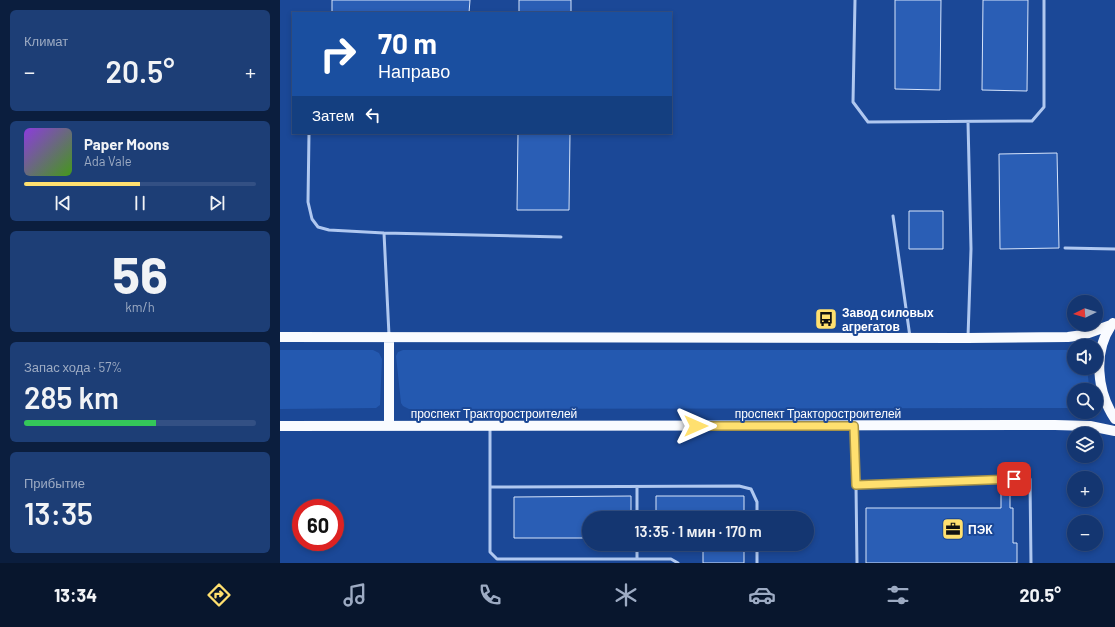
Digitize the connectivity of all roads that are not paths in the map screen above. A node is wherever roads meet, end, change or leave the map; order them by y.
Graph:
1 (855, 0) edge
2 (1044, 0) edge
3 (968, 122) junction
4 (309, 134) edge
5 (893, 216) dead end
6 (384, 233) junction
7 (561, 237) dead end
8 (1065, 248) dead end
9 (1115, 249) edge
10 (1113, 323) edge
11 (280, 337) edge
12 (389, 337) junction
13 (968, 338) junction
14 (910, 339) junction
15 (1115, 419) edge
16 (280, 426) edge
17 (389, 426) junction
18 (490, 426) junction
19 (854, 426) junction
20 (1115, 431) edge
21 (856, 485) junction
22 (490, 487) junction
23 (637, 487) junction
24 (637, 511) edge
25 (757, 511) edge
26 (637, 551) edge
27 (757, 551) edge
28 (638, 559) junction
29 (678, 563) edge
30 (757, 563) edge
31 (857, 563) edge
32 (1031, 563) edge

1 - 3 lane
2 - 3 lane
3 - 13 lane
4 - 6 lane
5 - 14 lane
6 - 7 lane
6 - 12 lane
8 - 9 lane
10 - 13 main road
10 - 15 main road
11 - 12 main road
12 - 14 main road
12 - 17 main road
13 - 14 main road
16 - 17 main road, проспект Тракторостроителей
17 - 18 main road, проспект Тракторостроителей
18 - 19 main road, проспект Тракторостроителей
18 - 22 lane
19 - 20 main road, проспект Тракторостроителей
19 - 21 lane
21 - 31 lane
21 - 32 lane
22 - 23 lane
22 - 28 lane
23 - 24 lane
23 - 25 lane
26 - 28 lane
27 - 30 lane
28 - 29 lane

